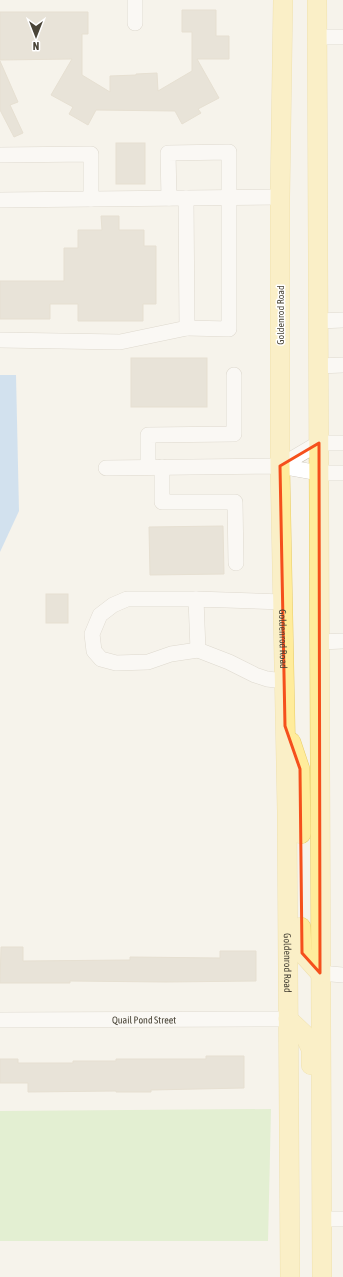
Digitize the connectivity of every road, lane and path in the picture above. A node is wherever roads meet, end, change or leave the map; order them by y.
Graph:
1 (134, 0) edge
2 (283, 0) edge
3 (317, 0) edge
4 (135, 23) dead end
5 (317, 37) junction
6 (343, 37) edge
7 (0, 155) edge
8 (230, 197) junction
9 (280, 197) junction
10 (169, 198) junction
11 (186, 198) junction
12 (91, 199) junction
13 (0, 200) edge
14 (343, 320) edge
15 (318, 321) junction
16 (187, 328) junction
17 (0, 340) edge
18 (343, 365) edge
19 (319, 366) junction
20 (234, 375) dead end
21 (319, 443) junction
22 (343, 443) edge
23 (280, 466) junction
24 (155, 467) junction
25 (106, 468) dead end
26 (319, 473) junction
27 (343, 473) edge
28 (236, 563) dead end
29 (196, 599) junction
30 (283, 602) junction
31 (343, 641) edge
32 (320, 642) junction
33 (198, 650) junction
34 (284, 681) junction
35 (285, 726) junction
36 (320, 973) junction
37 (343, 976) edge
38 (288, 1019) junction
39 (0, 1020) edge
40 (322, 1219) junction
41 (343, 1219) edge
42 (290, 1253) junction
43 (290, 1277) edge
44 (302, 1277) edge
45 (321, 1277) edge

1 - 4 street
2 - 9 main road, Goldenrod Road
3 - 5 main road
5 - 6 street
5 - 15 main road
7 - 12 street
8 - 9 street
8 - 10 street
8 - 11 street
8 - 16 street
9 - 23 main road, Goldenrod Road
10 - 11 street
10 - 12 street
11 - 16 street
12 - 13 street
14 - 15 street
15 - 19 main road
16 - 17 street
18 - 19 street
19 - 21 main road
20 - 24 street
21 - 22 street
21 - 23 street
21 - 26 main road
23 - 24 street
23 - 26 street
23 - 30 main road, Goldenrod Road
24 - 25 street
24 - 28 street
26 - 27 street
26 - 32 main road
29 - 30 street
29 - 33 street
29 - 33 street
30 - 34 main road, Goldenrod Road
31 - 32 street
32 - 36 main road
33 - 34 street
34 - 35 main road, Goldenrod Road
35 - 36 main road
35 - 38 main road, Goldenrod Road
36 - 37 street
36 - 40 main road
38 - 39 street, Quail Pond Street
38 - 42 main road, Goldenrod Road
38 - 45 main road
40 - 41 street
40 - 45 main road
42 - 43 main road, Goldenrod Road
42 - 44 main road

